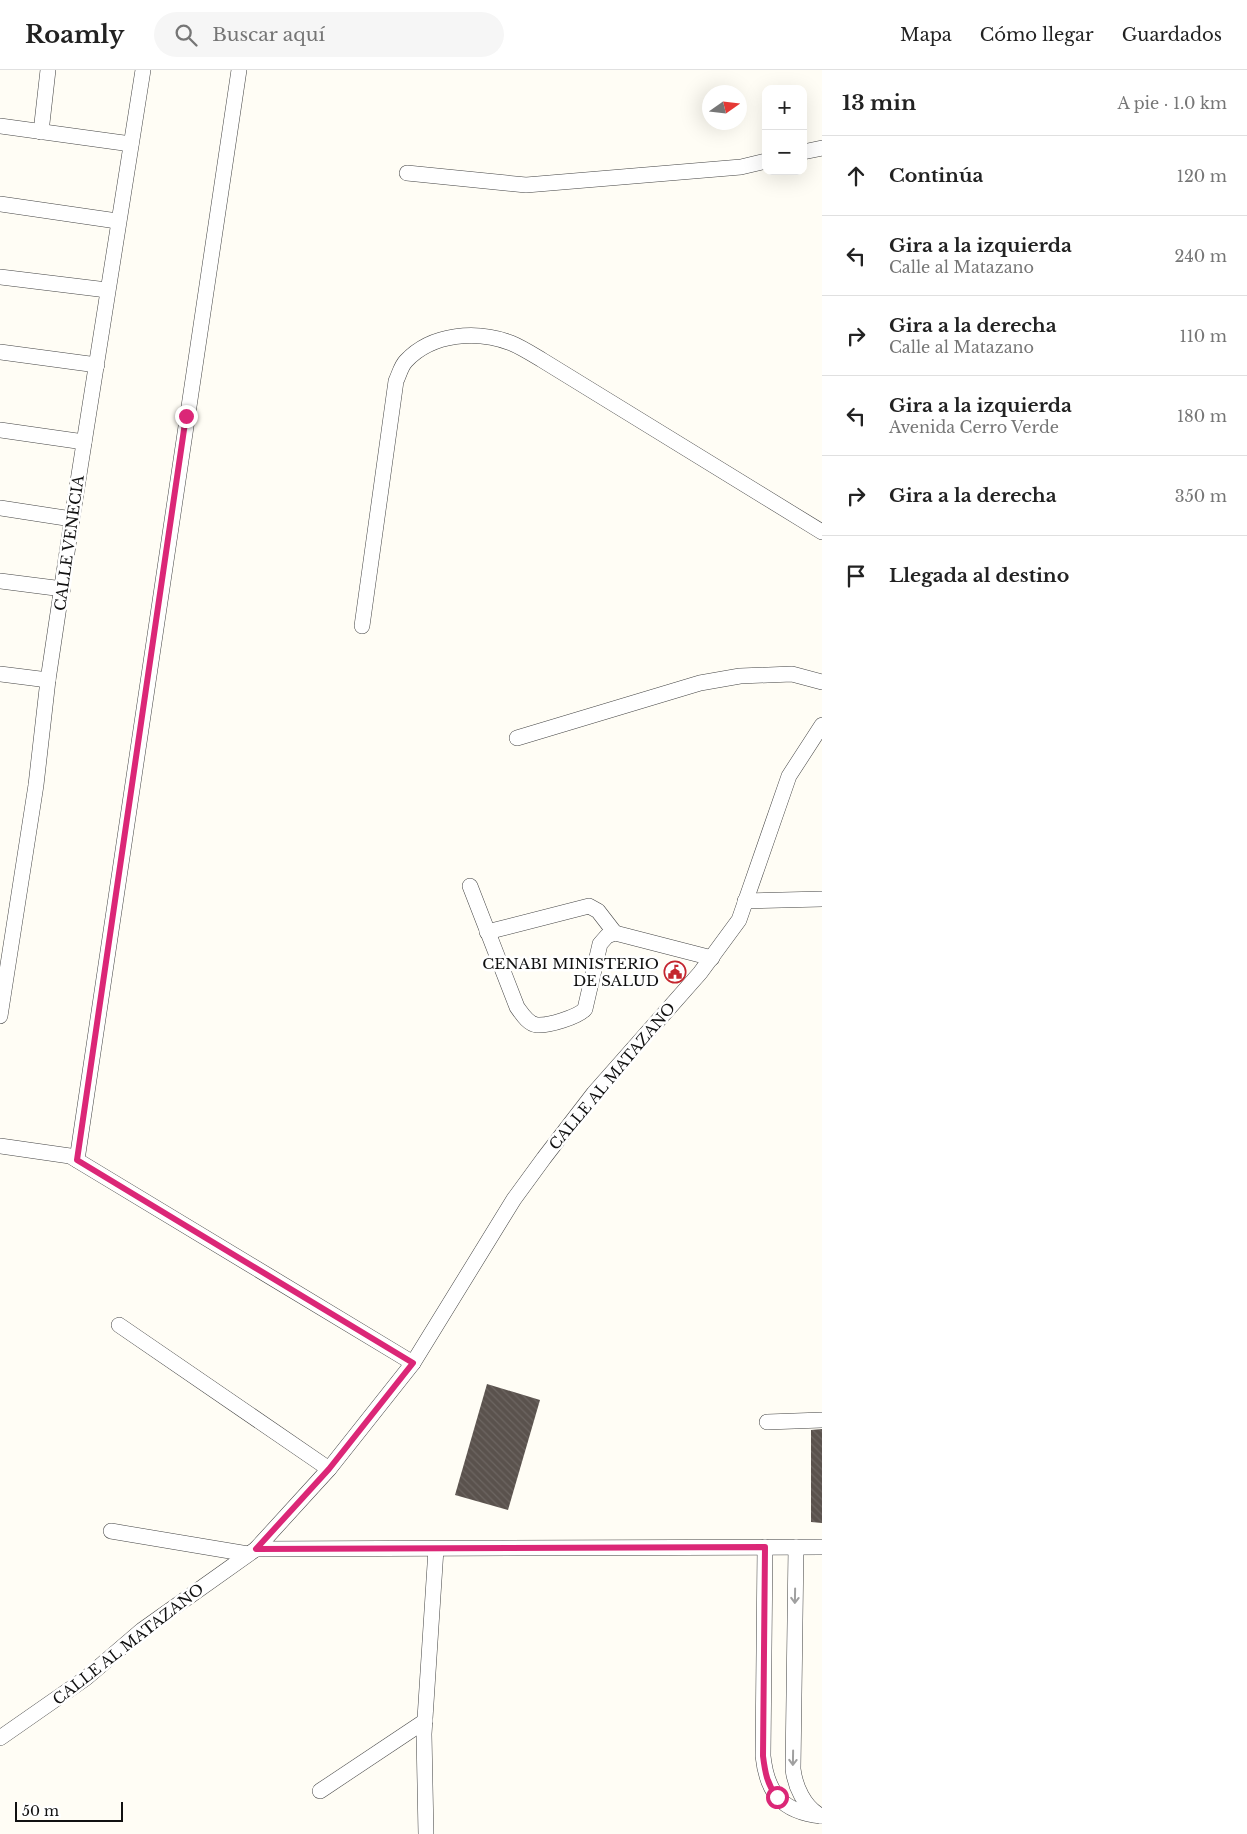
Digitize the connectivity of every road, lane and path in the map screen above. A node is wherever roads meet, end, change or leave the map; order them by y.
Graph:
1 (48, 70) edge
2 (143, 70) edge
3 (239, 70) edge
4 (0, 126) edge
5 (40, 132) junction
6 (131, 144) junction
7 (822, 148) edge
8 (807, 151) edge
9 (762, 163) edge
10 (407, 173) dead end
11 (0, 204) edge
12 (117, 221) junction
13 (0, 277) edge
14 (108, 290) junction
15 (0, 352) edge
16 (97, 365) junction
17 (0, 430) edge
18 (84, 442) junction
19 (0, 508) edge
20 (72, 519) junction
21 (822, 532) edge
22 (0, 581) edge
23 (63, 589) junction
24 (362, 626) dead end
25 (0, 674) edge
26 (48, 680) junction
27 (822, 682) edge
28 (822, 726) edge
29 (517, 738) dead end
30 (470, 886) dead end
31 (822, 899) edge
32 (745, 901) junction
33 (487, 932) junction
34 (616, 933) junction
35 (712, 958) junction
36 (0, 1016) edge
37 (0, 1146) edge
38 (77, 1160) junction
39 (119, 1325) dead end
40 (413, 1363) junction
41 (822, 1420) edge
42 (767, 1422) dead end
43 (329, 1469) junction
44 (111, 1531) dead end
45 (765, 1547) junction
46 (796, 1547) junction
47 (822, 1547) edge
48 (436, 1549) junction
49 (252, 1551) junction
50 (425, 1721) junction
51 (0, 1738) edge
52 (320, 1790) dead end
53 (821, 1816) edge
54 (426, 1834) edge

1 - 5 street
2 - 6 street, CALLE VENECIA
3 - 38 street
4 - 5 street
5 - 6 street
6 - 12 street, CALLE VENECIA
7 - 8 street
9 - 10 street
11 - 12 street
12 - 14 street, CALLE VENECIA
13 - 14 street
14 - 16 street, CALLE VENECIA
15 - 16 street
16 - 18 street, CALLE VENECIA
17 - 18 street
18 - 20 street, CALLE VENECIA
19 - 20 street
20 - 23 street, CALLE VENECIA
21 - 24 street
22 - 23 street
23 - 26 street, CALLE VENECIA
25 - 26 street
26 - 36 street, CALLE VENECIA
27 - 29 street
28 - 32 street, CALLE AL MATAZANO
30 - 33 street
31 - 32 street
32 - 35 street, CALLE AL MATAZANO
33 - 34 street
33 - 34 street
34 - 35 street
35 - 40 street, CALLE AL MATAZANO
37 - 38 street
38 - 40 street
39 - 43 street
40 - 43 street, CALLE AL MATAZANO
41 - 42 street
43 - 49 street, CALLE AL MATAZANO
44 - 49 street
45 - 46 street
45 - 48 street
45 - 53 street
46 - 47 street
46 -> 53 street
48 - 49 street
48 - 50 street
49 - 51 street, CALLE AL MATAZANO
50 - 52 street
50 - 54 street

